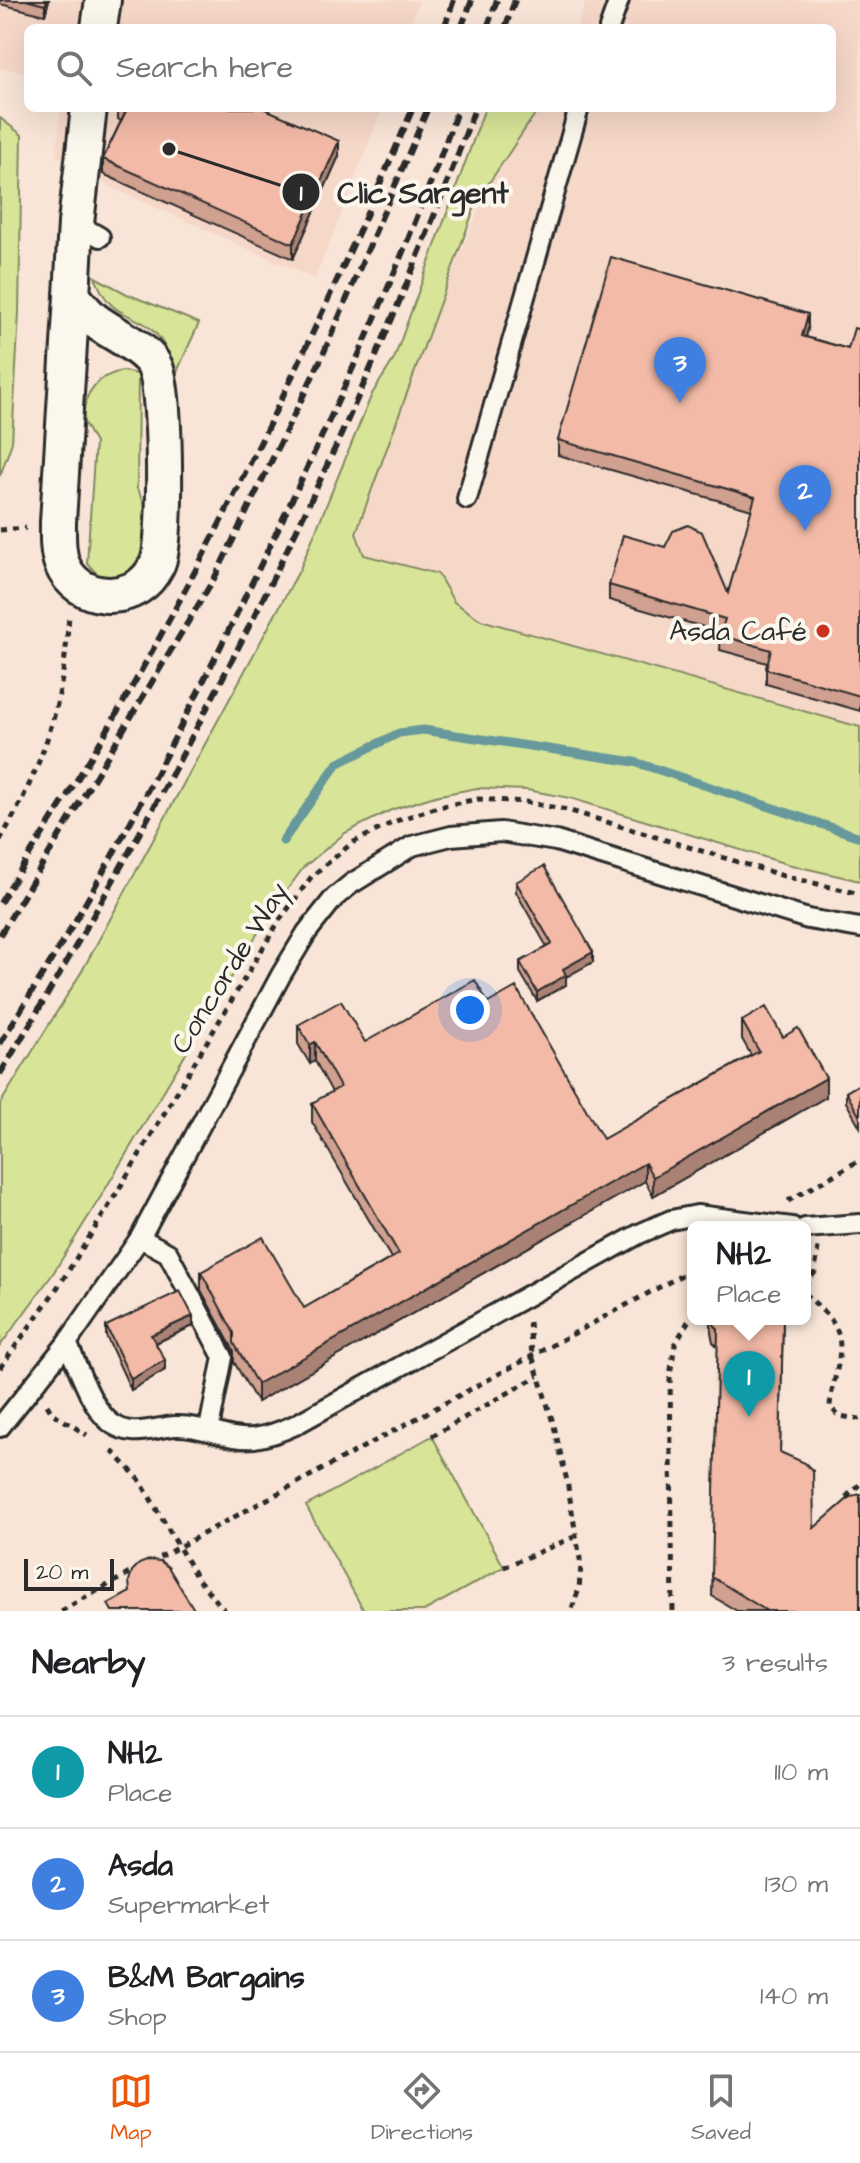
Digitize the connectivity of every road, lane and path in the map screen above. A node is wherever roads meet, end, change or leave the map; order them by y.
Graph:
1 (103, 0) edge
2 (619, 0) edge
3 (100, 24) edge
4 (610, 24) edge
5 (89, 112) edge
6 (578, 112) edge
7 (72, 296) junction
8 (111, 332) junction
9 (67, 382) junction
10 (467, 499) dead end
11 (69, 616) dead end
12 (0, 840) edge
13 (860, 894) edge
14 (860, 928) edge
15 (860, 1160) edge
16 (752, 1221) joint
17 (860, 1224) edge
18 (811, 1229) edge
19 (811, 1233) edge
20 (140, 1238) junction
21 (687, 1272) edge
22 (811, 1276) edge
23 (527, 1297) junction
24 (811, 1299) edge
25 (687, 1322) edge
26 (67, 1343) junction
27 (532, 1355) junction
28 (6, 1361) junction
29 (0, 1368) edge
30 (538, 1376) junction
31 (35, 1386) junction
32 (860, 1419) edge
33 (0, 1427) edge
34 (209, 1429) junction
35 (432, 1436) dead end
36 (99, 1443) dead end
37 (111, 1450) dead end
38 (860, 1484) edge
39 (846, 1497) edge
40 (574, 1537) junction
41 (179, 1546) junction
42 (504, 1567) dead end
43 (61, 1611) edge
44 (225, 1611) edge
45 (571, 1611) edge
46 (673, 1611) edge

1 - 3 street
2 - 4 lane
5 - 7 street
6 - 10 lane
7 - 8 street
7 - 9 street
8 - 9 street
8 - 9 street
11 - 12 path
13 - 28 path, Concorde Way
14 - 20 lane
15 - 16 path
16 - 23 lane
17 - 18 lane
19 - 22 path
20 - 26 lane
20 - 34 lane
21 - 27 path
23 - 27 path
23 - 34 lane
24 - 32 path
25 - 46 path
26 - 31 lane
26 - 34 lane
27 - 30 path
27 - 41 path
28 - 29 path, Concorde Way
28 - 31 path
30 - 35 path
30 - 40 path
31 - 33 lane
31 - 36 path
37 - 41 path
38 - 39 path
40 - 42 path
40 - 45 path
41 - 43 path
41 - 44 path

